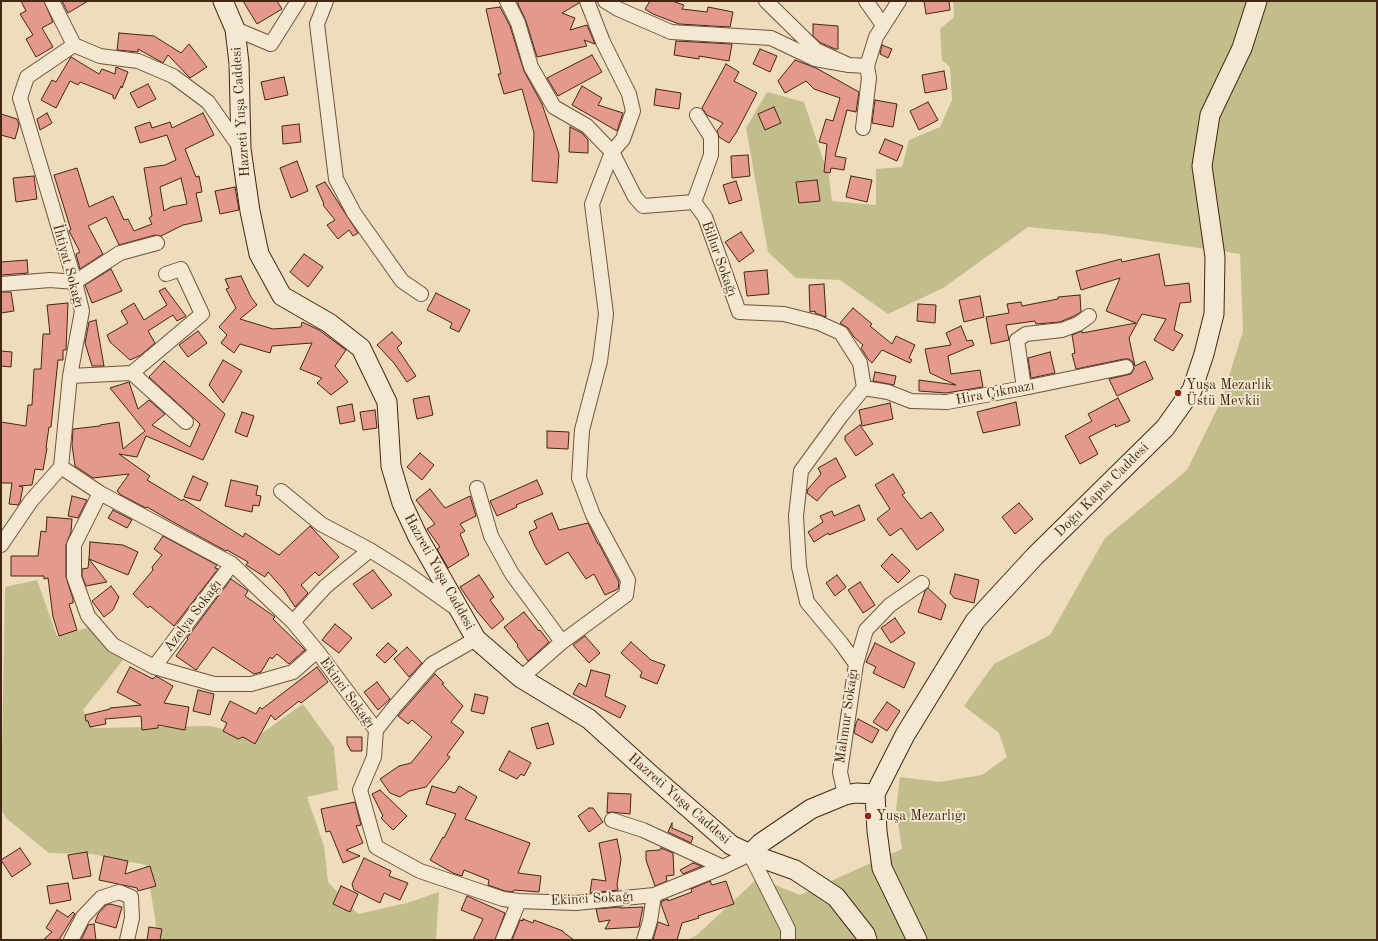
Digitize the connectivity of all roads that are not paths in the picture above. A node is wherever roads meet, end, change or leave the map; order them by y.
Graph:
1 (52, 1) edge
2 (223, 1) edge
3 (298, 1) edge
4 (326, 1) edge
5 (507, 1) edge
6 (588, 1) edge
7 (605, 1) edge
8 (766, 1) edge
9 (866, 1) edge
10 (899, 1) edge
11 (1257, 1) edge
12 (883, 26) junction
13 (236, 29) junction
14 (74, 45) junction
15 (848, 65) junction
16 (867, 66) junction
17 (697, 115) dead end
18 (863, 128) dead end
19 (241, 149) junction
20 (612, 152) junction
21 (694, 202) junction
22 (157, 243) dead end
23 (166, 274) dead end
24 (75, 282) junction
25 (1, 284) edge
26 (421, 294) dead end
27 (1089, 316) dead end
28 (1126, 367) dead end
29 (132, 373) junction
30 (70, 376) junction
31 (864, 388) junction
32 (1024, 388) junction
33 (186, 422) dead end
34 (61, 467) junction
35 (477, 488) dead end
36 (281, 491) dead end
37 (100, 493) junction
38 (1, 545) edge
39 (370, 550) junction
40 (232, 564) junction
41 (922, 583) dead end
42 (460, 612) junction
43 (293, 622) junction
44 (476, 639) junction
45 (562, 642) junction
46 (317, 651) junction
47 (856, 664) junction
48 (154, 667) junction
49 (521, 678) junction
50 (376, 730) junction
51 (875, 794) junction
52 (845, 795) junction
53 (612, 820) dead end
54 (750, 854) junction
55 (724, 867) junction
56 (654, 894) junction
57 (520, 901) junction
58 (71, 940) edge
59 (127, 940) edge
60 (502, 940) edge
61 (644, 940) edge
62 (788, 940) edge
63 (867, 940) edge
64 (917, 940) edge

1 - 14 street
2 - 13 street, Hazreti Yuşa Caddesi
3 - 13 street
4 - 26 street
5 - 20 street
6 - 20 street
7 - 15 street
8 - 15 street
9 - 12 street
10 - 12 street
11 - 51 street, Doğu Kapısı Caddesi
12 - 16 street
13 - 19 street, Hazreti Yuşa Caddesi
14 - 19 street
14 - 24 street, İhtiyat Sokağı
15 - 16 street
16 - 18 street
17 - 21 street
19 - 42 street, Hazreti Yuşa Caddesi
20 - 21 street
20 - 45 street
21 - 31 street, Billur Sokağı
22 - 24 street
23 - 29 street
24 - 25 street
24 - 30 street, İhtiyat Sokağı
27 - 32 street
28 - 32 street, Hira Çıkmazı
29 - 30 street
29 - 33 street
30 - 34 street, İhtiyat Sokağı
31 - 32 street, Hira Çıkmazı
31 - 47 street, Mahmur Sokağı
34 - 37 street, Ekinci Sokağı
34 - 38 street
35 - 45 street
36 - 39 street
37 - 40 street, Ekinci Sokağı
37 - 48 street
39 - 42 street
39 - 43 street
40 - 43 street, Ekinci Sokağı
40 - 48 street, Azelya Sokağı
41 - 47 street
42 - 44 street, Hazreti Yuşa Caddesi
43 - 46 street, Ekinci Sokağı
44 - 49 street, Hazreti Yuşa Caddesi
44 - 50 street
45 - 49 street
46 - 48 street
46 - 50 street, Ekinci Sokağı
47 - 52 street, Mahmur Sokağı
49 - 54 street, Hazreti Yuşa Caddesi
50 - 57 street, Ekinci Sokağı
51 - 52 street
51 - 64 street
52 - 54 street
53 - 55 street
54 - 55 street, Ekinci Sokağı
54 - 62 street
54 - 63 street, Hazreti Yuşa Caddesi
55 - 56 street, Ekinci Sokağı
56 - 57 street, Ekinci Sokağı
56 - 61 street
57 - 60 street
58 - 59 street

